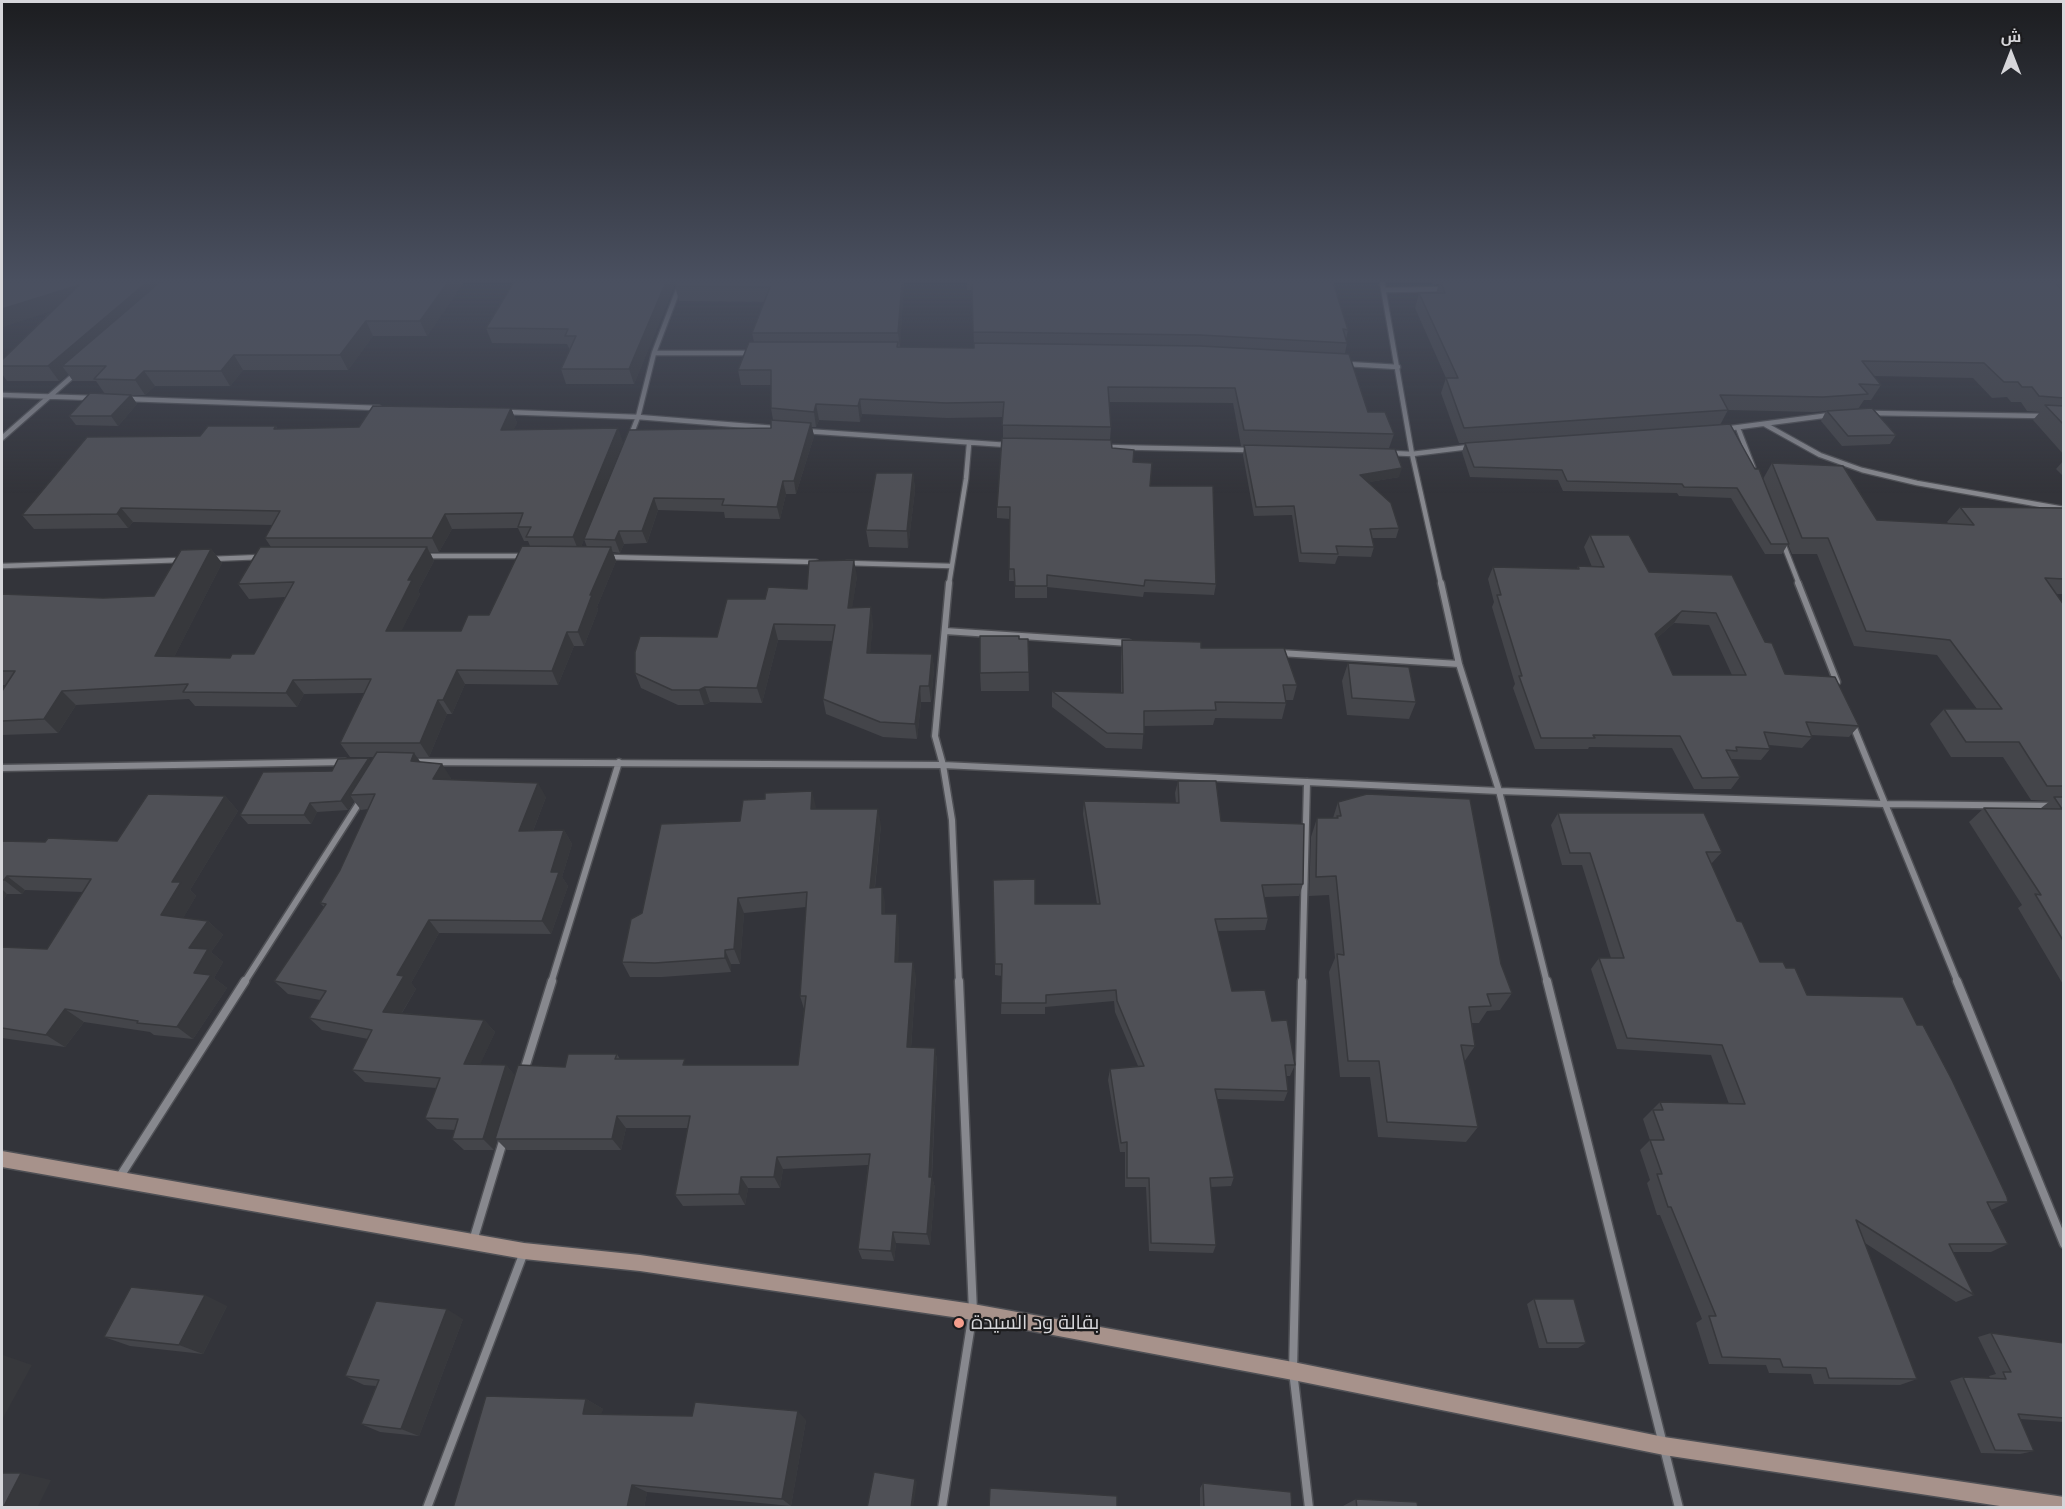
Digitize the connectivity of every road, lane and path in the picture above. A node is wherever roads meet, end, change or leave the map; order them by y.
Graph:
1 (1395, 352) edge
2 (654, 353) joint
3 (758, 353) edge
4 (1339, 364) edge
5 (83, 366) edge
6 (1398, 367) junction
7 (2, 395) edge
8 (49, 397) junction
9 (96, 398) edge
10 (119, 399) edge
11 (390, 408) edge
12 (496, 412) edge
13 (1867, 413) edge
14 (1835, 414) edge
15 (638, 417) junction
16 (2052, 417) edge
17 (1766, 425) junction
18 (1738, 428) junction
19 (784, 429) edge
20 (795, 430) edge
21 (1716, 430) edge
22 (2, 438) edge
23 (629, 439) edge
24 (969, 444) junction
25 (1017, 445) edge
26 (1482, 446) edge
27 (1101, 447) edge
28 (1256, 450) edge
29 (1388, 453) edge
30 (1412, 454) junction
31 (1756, 472) edge
32 (2064, 509) edge
33 (1781, 539) edge
34 (414, 556) edge
35 (534, 556) edge
36 (594, 556) edge
37 (271, 557) edge
38 (200, 559) edge
39 (189, 560) edge
40 (820, 562) edge
41 (844, 563) edge
42 (2, 566) edge
43 (951, 566) junction
44 (945, 631) junction
45 (1136, 644) edge
46 (1268, 652) edge
47 (1459, 664) junction
48 (1841, 693) edge
49 (1850, 716) edge
50 (351, 762) edge
51 (409, 762) edge
52 (619, 762) junction
53 (943, 765) junction
54 (2, 768) edge
55 (1307, 782) junction
56 (366, 791) edge
57 (1499, 791) junction
58 (1884, 804) junction
59 (2064, 806) edge
60 (521, 1082) edge
61 (507, 1128) edge
62 (2, 1159) edge
63 (119, 1178) junction
64 (472, 1242) junction
65 (2064, 1244) edge
66 (524, 1251) junction
67 (973, 1312) junction
68 (1293, 1371) junction
69 (1664, 1446) junction
70 (2064, 1506) edge
71 (427, 1508) edge
72 (942, 1508) edge
73 (1309, 1508) edge
74 (1679, 1508) edge

1 - 6 street
2 - 3 street
2 - 15 street
4 - 6 street
5 - 8 street
6 - 30 street
7 - 8 street
8 - 9 street
8 - 22 street
10 - 11 street
12 - 15 street
13 - 16 street
14 - 17 street
15 - 19 street
15 - 23 street
17 - 18 street
17 - 32 street
18 - 21 street
18 - 31 street
20 - 24 street
24 - 25 street
24 - 43 street
26 - 30 street
27 - 28 street
29 - 30 street
30 - 47 street
33 - 48 street
34 - 35 street
36 - 40 street
37 - 38 street
39 - 42 street
41 - 43 street
43 - 44 street
44 - 45 street
44 - 53 street
46 - 47 street
47 - 57 street
49 - 58 street
50 - 54 street
51 - 52 street
52 - 53 street
52 - 60 street
53 - 55 street
53 - 67 street
55 - 57 street
55 - 68 street
56 - 63 street
57 - 58 street
57 - 69 street
58 - 59 street
58 - 65 street
61 - 64 street
62 - 63 street
63 - 64 street
64 - 66 street
66 - 67 street
66 - 71 street
67 - 68 street
67 - 72 street
68 - 69 street
68 - 73 street
69 - 70 street
69 - 74 street

